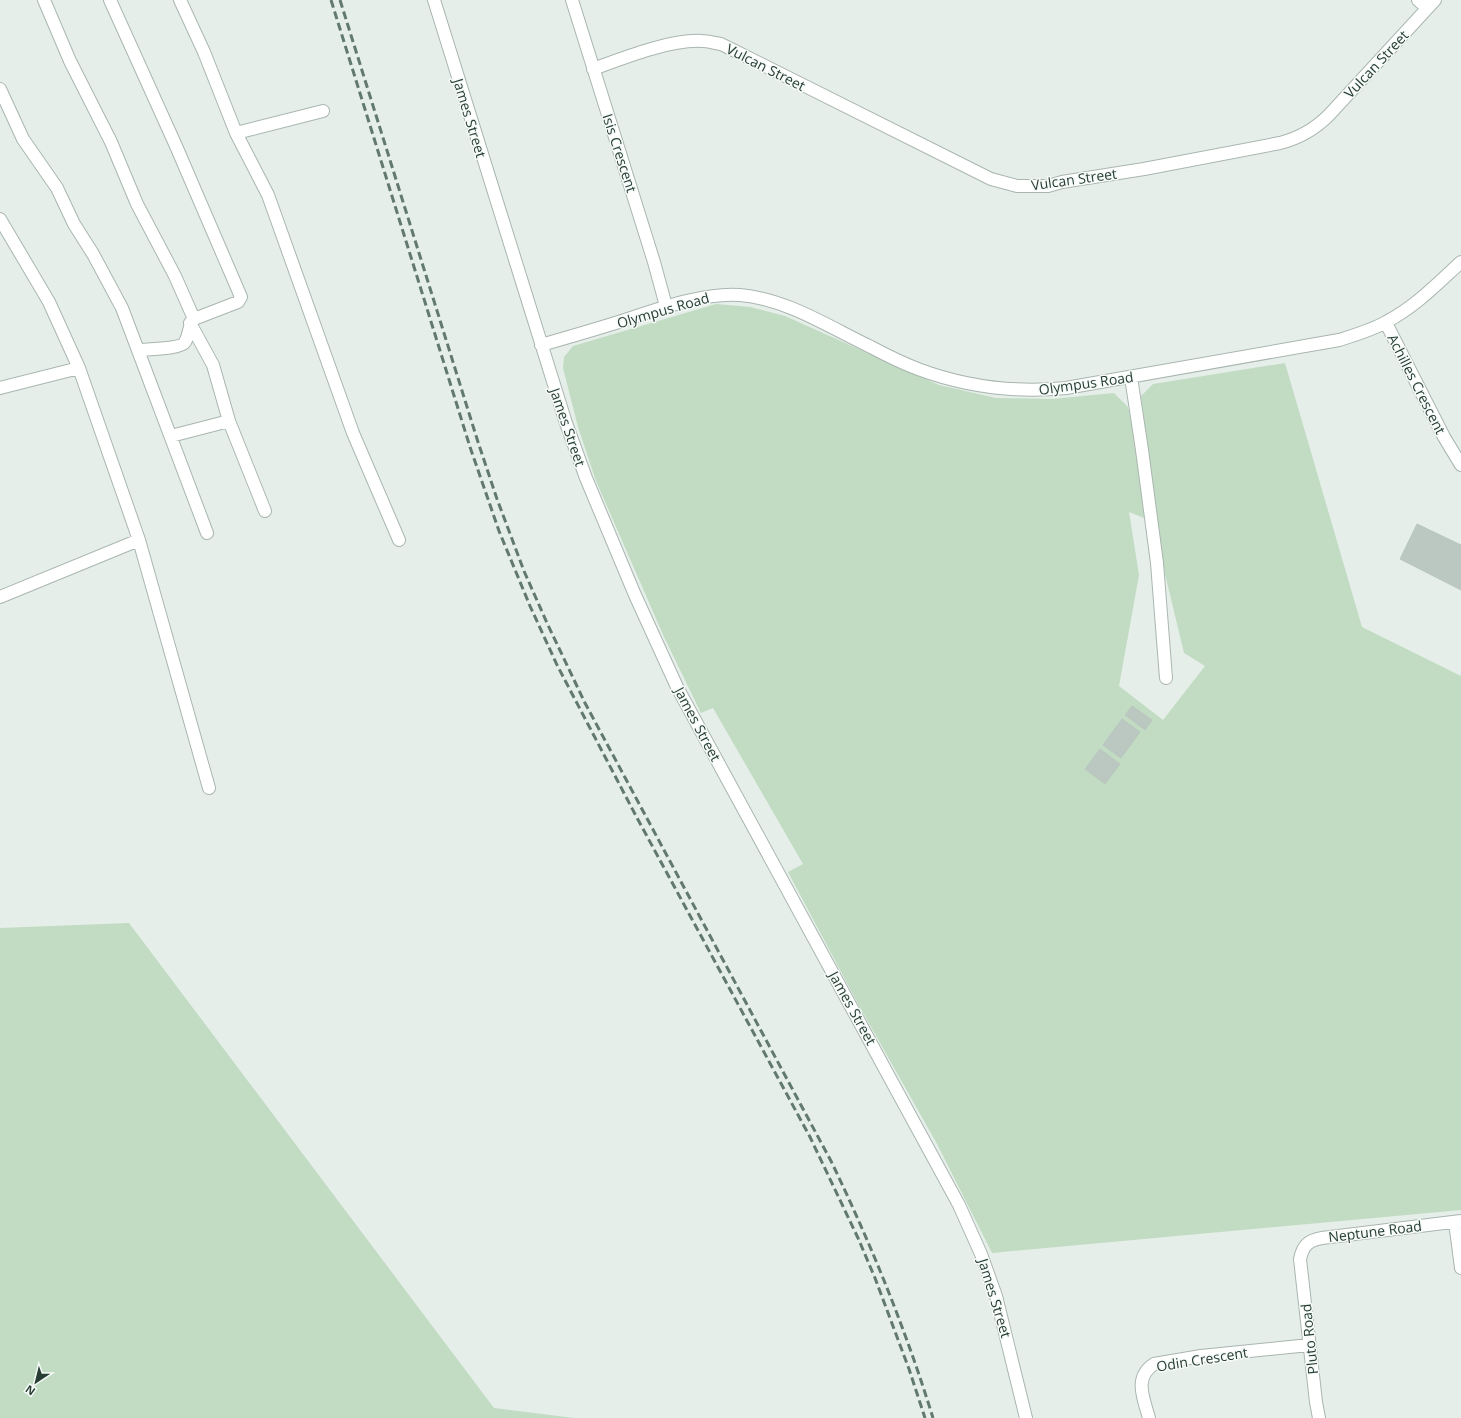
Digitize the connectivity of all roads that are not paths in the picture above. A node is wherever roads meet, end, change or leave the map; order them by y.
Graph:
1 (44, 0) edge
2 (110, 0) edge
3 (180, 0) edge
4 (434, 0) edge
5 (572, 0) edge
6 (1427, 3) edge
7 (593, 69) junction
8 (0, 89) edge
9 (323, 111) dead end
10 (236, 133) junction
11 (0, 219) edge
12 (1461, 262) edge
13 (666, 306) junction
14 (192, 321) junction
15 (1386, 323) junction
16 (541, 345) junction
17 (139, 350) junction
18 (79, 368) junction
19 (1131, 377) junction
20 (0, 388) edge
21 (229, 421) junction
22 (171, 436) junction
23 (1461, 465) edge
24 (265, 511) dead end
25 (207, 533) dead end
26 (139, 540) junction
27 (399, 540) dead end
28 (0, 597) edge
29 (1166, 678) dead end
30 (209, 788) dead end
31 (1458, 1222) edge
32 (1300, 1259) joint
33 (1461, 1268) edge
34 (1309, 1345) junction
35 (1026, 1418) edge
36 (1149, 1418) edge
37 (1319, 1418) edge

1 - 14 street
2 - 14 street
3 - 10 street
4 - 16 street, James Street
5 - 7 street, Isis Crescent
6 - 7 street, Vulcan Street
7 - 13 street, Isis Crescent
8 - 17 street
9 - 10 street
10 - 27 street
11 - 18 street
12 - 15 street, Olympus Road
13 - 16 street, Olympus Road
13 - 19 street, Olympus Road
14 - 17 street
14 - 21 street
15 - 19 street, Olympus Road
15 - 23 street, Achilles Crescent
16 - 35 street, James Street
17 - 22 street
18 - 20 street
18 - 26 street
19 - 29 street
21 - 22 street
21 - 24 street
22 - 25 street
26 - 28 street
26 - 30 street
31 - 32 street, Neptune Road
31 - 33 street
32 - 34 street, Pluto Road
34 - 36 street, Odin Crescent
34 - 37 street, Pluto Road

